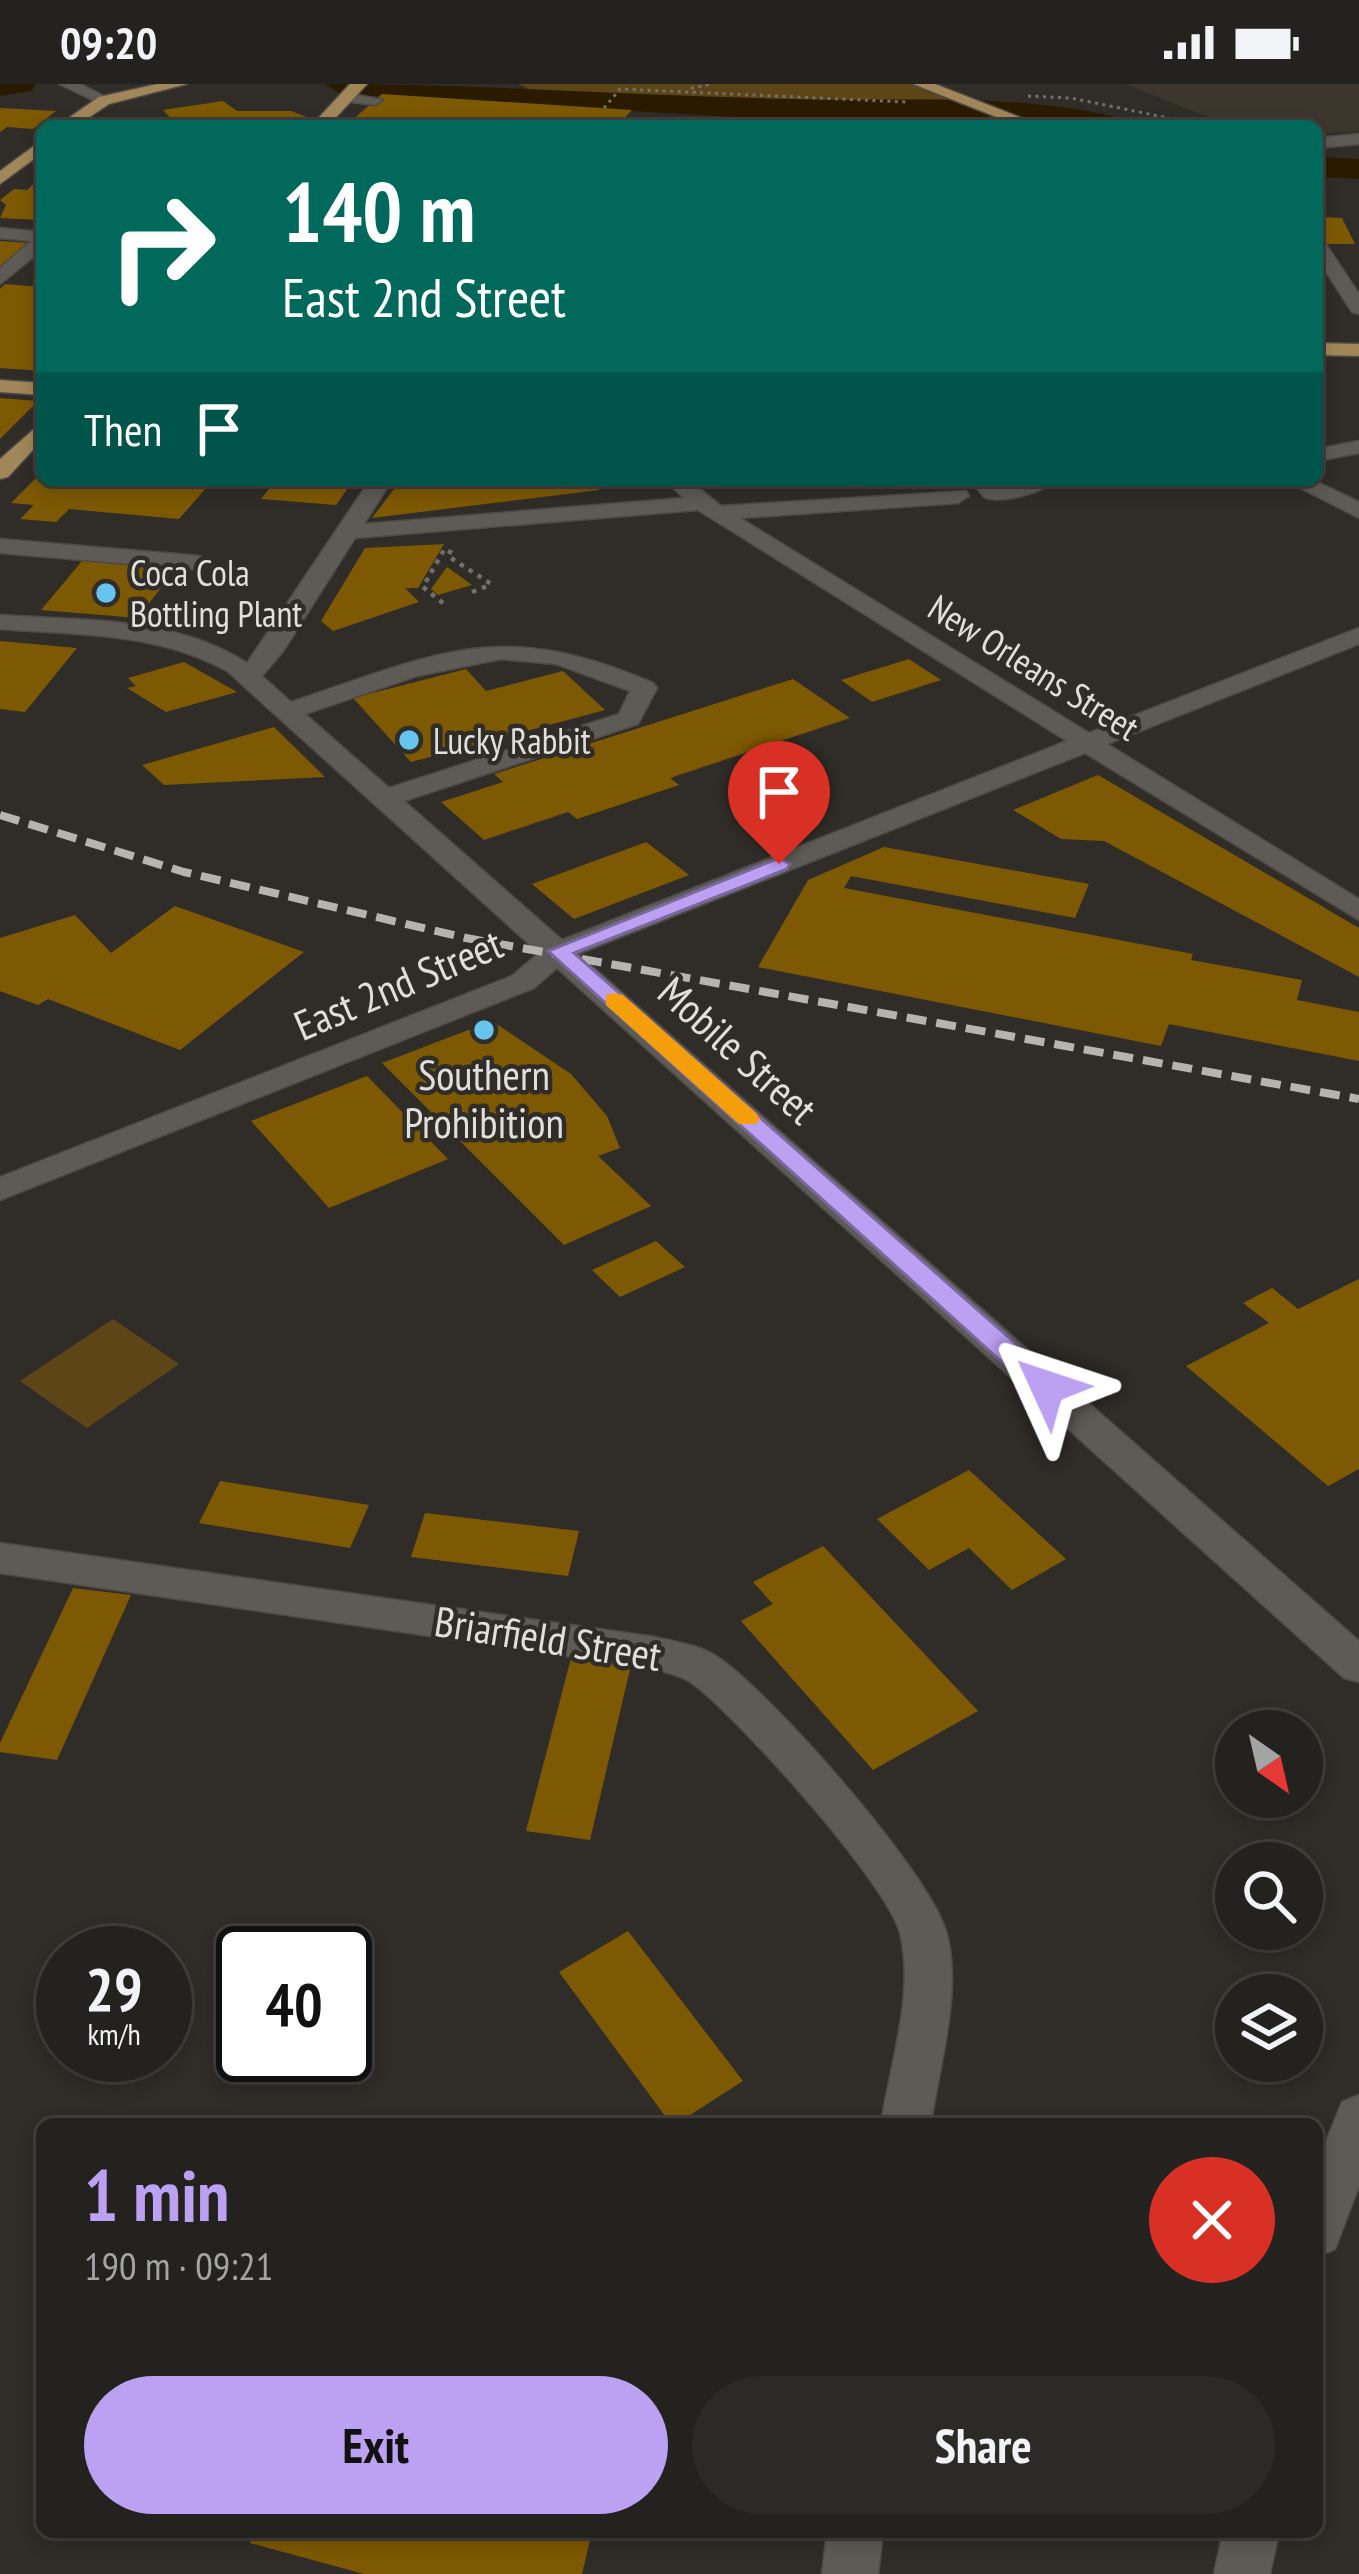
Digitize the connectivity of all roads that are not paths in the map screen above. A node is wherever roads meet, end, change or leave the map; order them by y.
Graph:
1 (178, 84) edge
2 (921, 84) edge
3 (74, 88) edge
4 (353, 92) edge
5 (104, 100) junction
6 (375, 100) dead end
7 (358, 114) dead end
8 (74, 120) edge
9 (326, 120) edge
10 (1018, 120) edge
11 (1359, 139) edge
12 (1323, 142) edge
13 (36, 149) edge
14 (9, 165) edge
15 (0, 179) edge
16 (0, 232) edge
17 (36, 238) edge
18 (36, 245) edge
19 (1323, 253) edge
20 (0, 278) edge
21 (1359, 308) edge
22 (1323, 349) edge
23 (1359, 350) edge
24 (0, 386) edge
25 (36, 389) edge
26 (34, 446) edge
27 (1359, 447) edge
28 (1323, 454) edge
29 (0, 472) edge
30 (377, 486) edge
31 (682, 486) edge
32 (987, 486) edge
33 (1308, 486) edge
34 (1034, 487) dead end
35 (958, 496) dead end
36 (708, 508) junction
37 (1359, 511) edge
38 (347, 531) junction
39 (0, 545) edge
40 (200, 563) dead end
41 (0, 622) edge
42 (1359, 635) edge
43 (248, 676) junction
44 (288, 711) junction
45 (1087, 742) junction
46 (386, 798) junction
47 (1359, 910) edge
48 (559, 951) junction
49 (0, 1189) edge
50 (0, 1558) edge
51 (1359, 1666) edge
52 (907, 2118) edge
53 (1359, 2118) edge
54 (1323, 2216) edge
55 (854, 2538) edge
56 (1250, 2538) edge
57 (850, 2574) edge
58 (1242, 2574) edge

1 - 5 main road
2 - 10 main road
3 - 5 street
4 - 6 street
4 - 9 main road
5 - 8 main road
7 - 9 street
11 - 12 street
13 - 14 main road
14 - 15 main road
16 - 17 street
18 - 20 street
19 - 21 street
22 - 23 main road
24 - 25 main road
26 - 29 main road
27 - 28 street
30 - 38 street
31 - 36 street, New Orleans Street
32 - 34 street
33 - 37 street
35 - 36 street
36 - 38 street
36 - 45 street, New Orleans Street
38 - 43 street
39 - 40 street
41 - 43 street, Mobile Street
42 - 45 street, East 2nd Street
43 - 44 street, Mobile Street
44 - 46 street, Mobile Street
44 - 46 street
45 - 47 street, New Orleans Street
45 - 48 street, East 2nd Street
46 - 48 street, Mobile Street
48 - 49 street, East 2nd Street
48 - 51 street, Mobile Street
50 - 52 street, Briarfield Street
53 - 54 street
55 - 57 street
56 - 58 street

